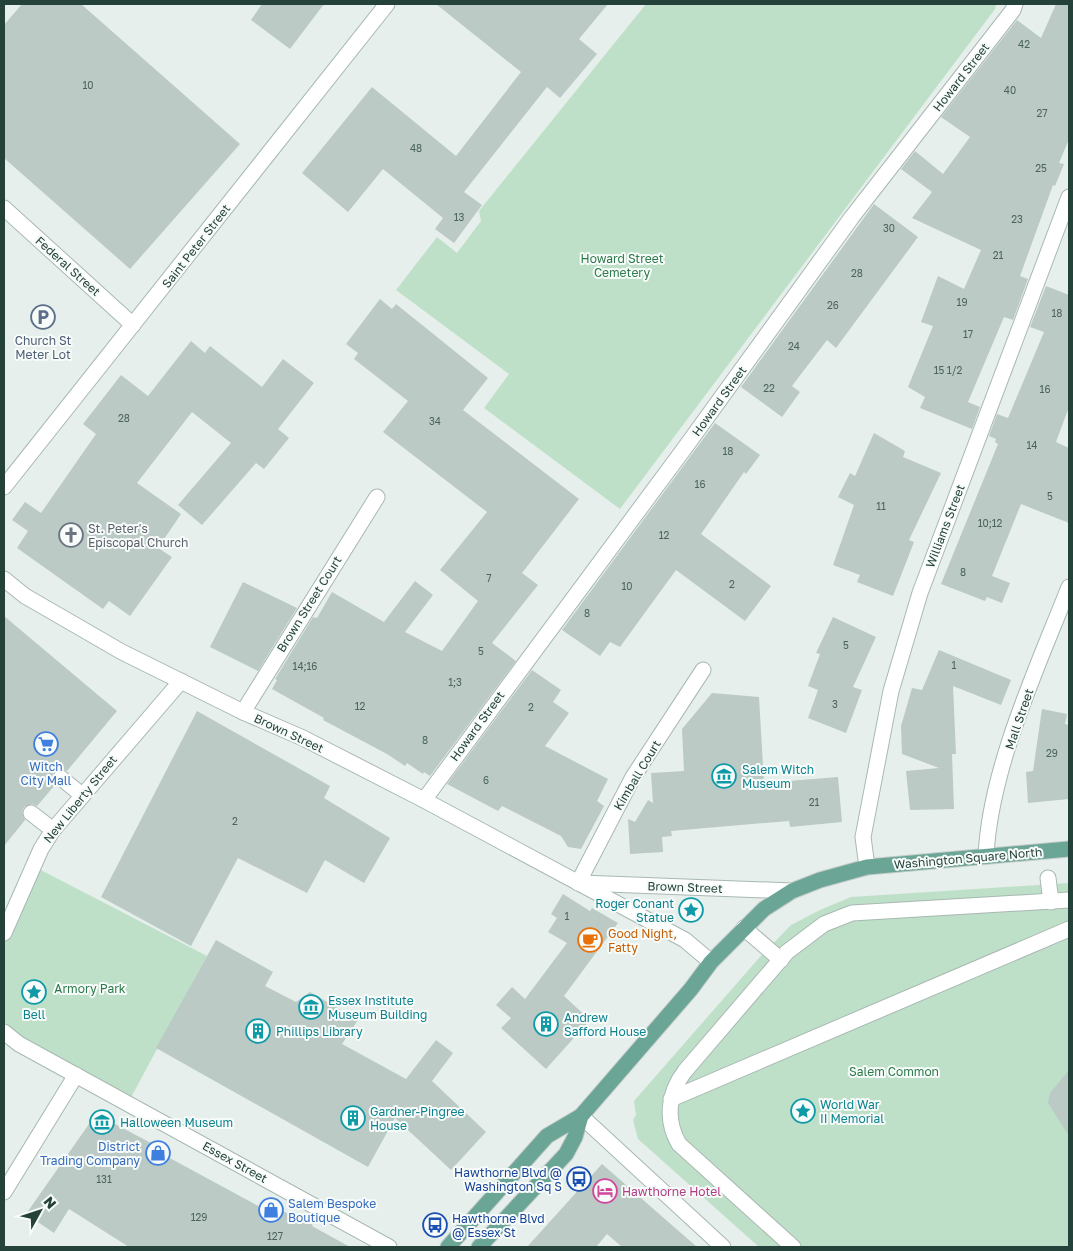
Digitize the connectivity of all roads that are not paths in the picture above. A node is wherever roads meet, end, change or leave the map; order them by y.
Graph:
1 (387, 4) edge
2 (1015, 4) edge
3 (1069, 197) edge
4 (4, 208) edge
5 (133, 326) junction
6 (6, 478) edge
7 (377, 497) dead end
8 (4, 579) edge
9 (1069, 587) edge
10 (703, 670) dead end
11 (180, 681) junction
12 (243, 712) junction
13 (61, 778) dead end
14 (82, 795) junction
15 (424, 800) junction
16 (31, 813) dead end
17 (53, 830) junction
18 (1069, 849) edge
19 (986, 856) junction
20 (867, 867) junction
21 (1048, 878) dead end
22 (578, 883) junction
23 (792, 892) junction
24 (1069, 900) edge
25 (1050, 902) junction
26 (744, 928) junction
27 (1069, 929) edge
28 (4, 933) edge
29 (781, 960) junction
30 (712, 962) junction
31 (4, 1032) edge
32 (76, 1075) junction
33 (671, 1100) junction
34 (581, 1116) junction
35 (4, 1192) edge
36 (389, 1247) edge
37 (448, 1247) edge
38 (479, 1247) edge
39 (723, 1247) edge
40 (793, 1247) edge

1 - 5 street, Saint Peter Street
2 - 15 street, Howard Street
3 - 20 street, Williams Street
4 - 5 street, Federal Street
5 - 6 street, Saint Peter Street
7 - 12 street, Brown Street Court
8 - 11 street, Brown Street
9 - 19 street, Mall Street
10 - 22 street, Kimball Court
11 - 12 street, Brown Street
11 - 14 street, New Liberty Street
12 - 15 street, Brown Street
13 - 14 street
14 - 17 street, New Liberty Street
15 - 22 street, Brown Street
16 - 17 street
17 - 28 street, New Liberty Street
18 - 19 main road, Washington Square North
19 - 20 main road, Washington Square North
20 - 23 main road, Washington Square North
21 - 25 street
22 - 23 street, Brown Street
22 - 30 street, Brown Street
23 - 26 main road, Washington Square North
24 - 25 street
25 - 29 street
26 - 29 street
26 - 30 main road, Washington Square North
27 - 33 street
29 - 33 street
30 - 34 main road, Washington Square North
31 - 32 street, Essex Street
32 - 35 street
32 - 36 street, Essex Street
33 - 40 street
34 - 37 main road
34 - 38 main road
34 - 39 street

